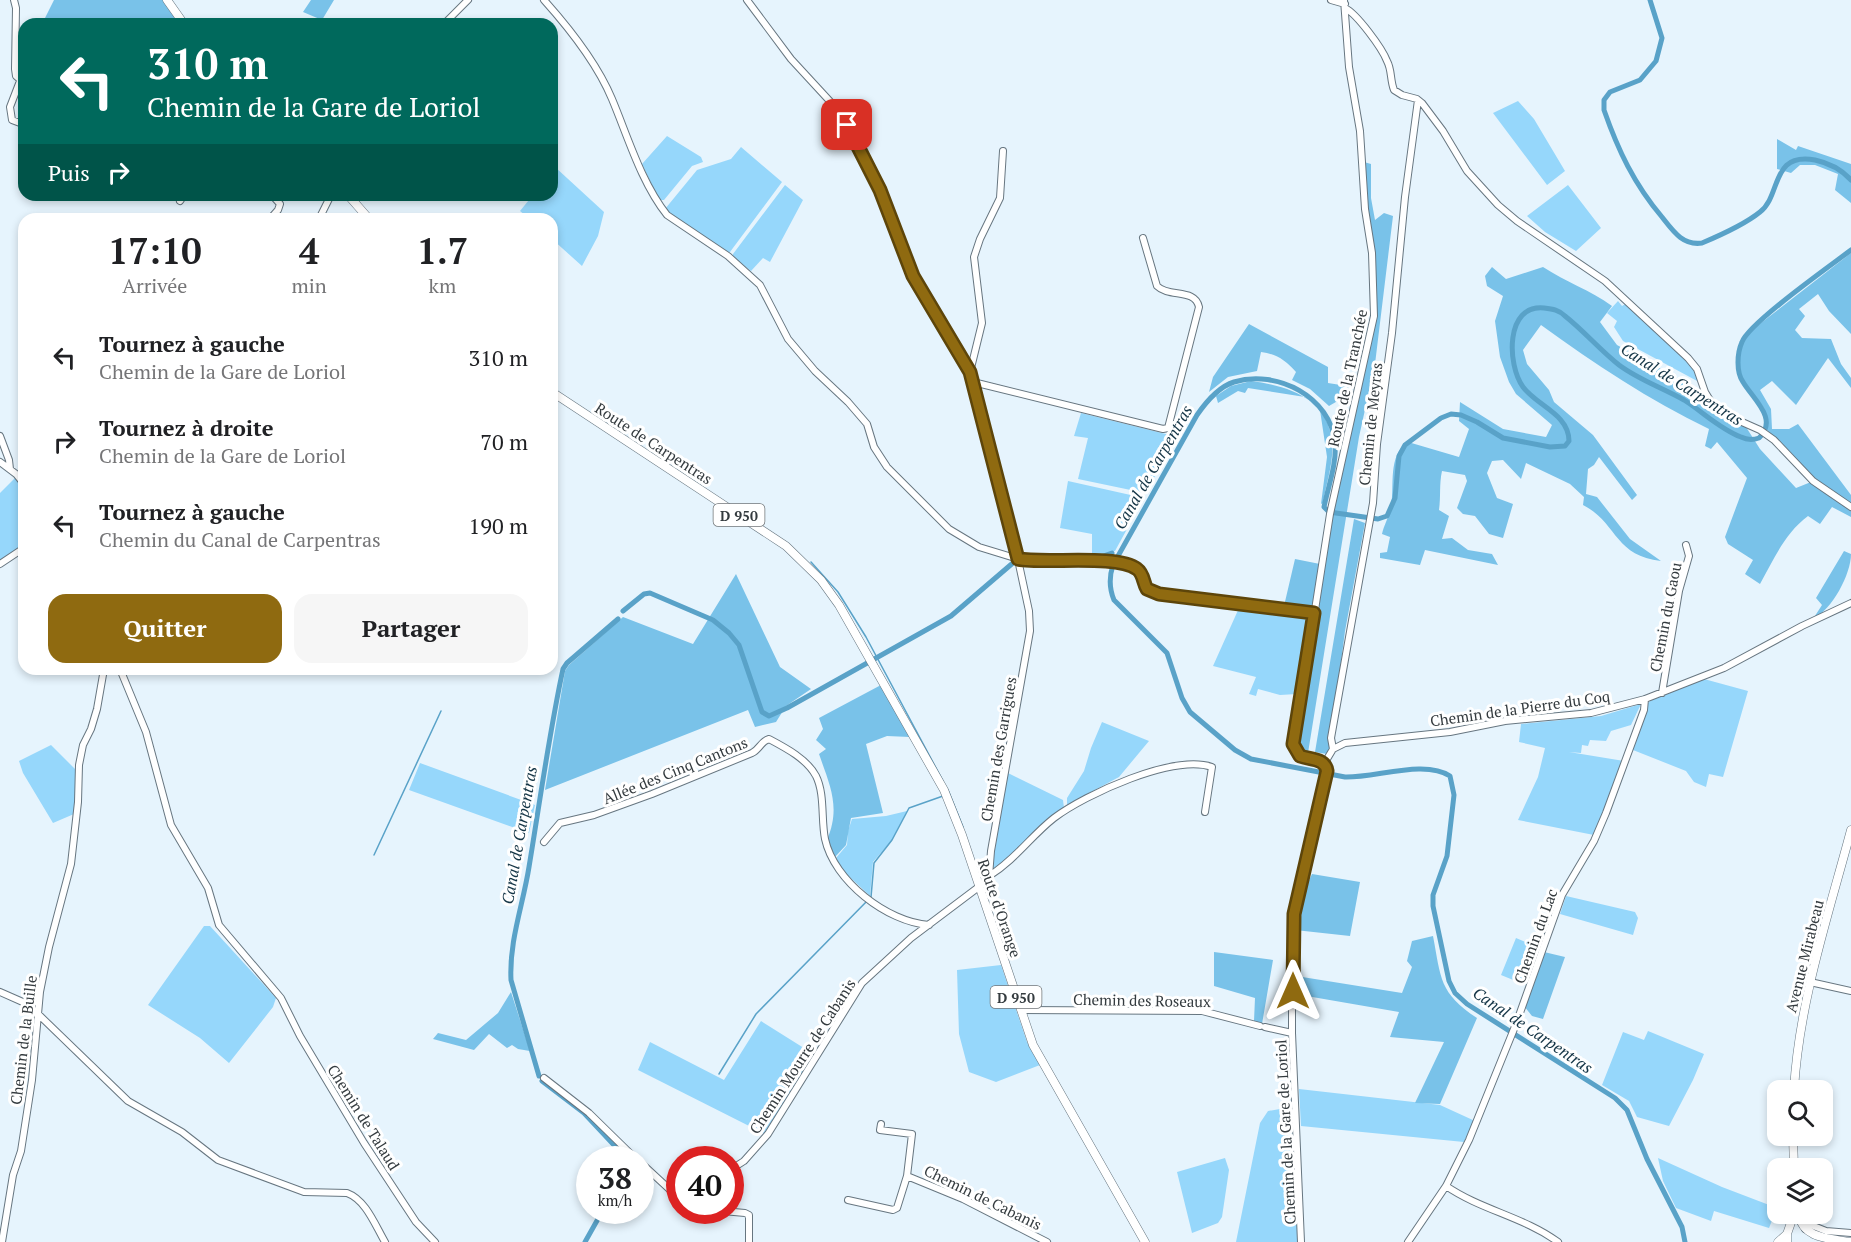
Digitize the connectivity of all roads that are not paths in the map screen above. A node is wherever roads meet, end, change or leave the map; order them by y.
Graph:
1 (14, 0) edge
2 (167, 0) edge
3 (468, 0) edge
4 (544, 0) edge
5 (747, 0) edge
6 (1331, 0) edge
7 (1345, 4) edge
8 (180, 18) edge
9 (450, 18) edge
10 (18, 75) edge
11 (18, 90) edge
12 (1418, 100) junction
13 (18, 122) edge
14 (1003, 151) dead end
15 (325, 201) edge
16 (328, 201) edge
17 (349, 201) edge
18 (352, 201) edge
19 (355, 205) junction
20 (325, 206) junction
21 (322, 213) edge
22 (363, 213) edge
23 (1143, 238) dead end
24 (970, 372) junction
25 (973, 382) junction
26 (558, 396) edge
27 (0, 436) edge
28 (0, 462) edge
29 (10, 469) junction
30 (18, 478) edge
31 (1851, 507) edge
32 (1686, 545) dead end
33 (18, 552) edge
34 (1018, 559) junction
35 (0, 564) edge
36 (1851, 603) edge
37 (1314, 614) junction
38 (103, 675) edge
39 (122, 675) edge
40 (1662, 693) junction
41 (1645, 699) junction
42 (916, 739) joint
43 (1332, 749) junction
44 (1324, 764) junction
45 (1205, 812) dead end
46 (1851, 830) edge
47 (544, 842) dead end
48 (990, 876) junction
49 (980, 888) junction
50 (930, 925) junction
51 (1810, 982) junction
52 (1851, 991) edge
53 (0, 992) edge
54 (1021, 1010) junction
55 (37, 1012) junction
56 (1292, 1034) junction
57 (544, 1078) dead end
58 (1795, 1080) edge
59 (881, 1124) dead end
60 (623, 1146) edge
61 (744, 1161) edge
62 (654, 1175) edge
63 (908, 1176) junction
64 (666, 1186) edge
65 (1446, 1186) junction
66 (848, 1200) dead end
67 (744, 1213) edge
68 (1806, 1233) edge
69 (1851, 1233) edge
70 (1788, 1235) edge
71 (2, 1242) edge
72 (386, 1242) edge
73 (435, 1242) edge
74 (749, 1242) edge
75 (1047, 1242) edge
76 (1145, 1242) edge
77 (1301, 1242) edge
78 (1408, 1242) edge
79 (1558, 1242) edge
80 (1778, 1242) edge
81 (1850, 1242) edge

1 - 10 street
2 - 8 main road
3 - 9 street
4 - 34 street
5 - 24 street, Chemin des Garrigues
6 - 7 street
7 - 12 street
7 - 37 street, Route de la Tranchée
11 - 13 street
12 - 31 street
12 - 43 street, Chemin de Meyras
14 - 24 street
15 - 20 street
16 - 20 street
17 - 19 main road
18 - 19 main road
19 - 22 main road
20 - 21 street
23 - 25 street
24 - 25 street, Chemin des Garrigues
25 - 34 street, Chemin des Garrigues
26 - 42 main road, Route de Carpentras / D 950
27 - 29 street
28 - 29 street
29 - 30 street
32 - 40 street, Chemin du Gaou
33 - 35 street
34 - 37 street
34 - 48 street, Chemin des Garrigues
36 - 40 street, Chemin de la Pierre du Coq
37 - 44 street
38 - 55 street, Chemin de la Buille
39 - 73 street, Chemin de Talaud
40 - 41 street, Chemin de la Pierre du Coq
41 - 43 street, Chemin de la Pierre du Coq
41 - 65 street, Chemin du Lac
42 - 49 main road, Route d'Orange / D 950
43 - 44 street
44 - 56 street, Chemin de la Gare de Loriol
45 - 48 street
46 - 51 main road, Avenue Mirabeau
47 - 50 street, Allée des Cinq Cantons
48 - 49 street
49 - 50 street, Chemin Mourre de Cabanis
49 - 54 main road, Route d'Orange / D 950
50 - 61 street, Chemin Mourre de Cabanis
51 - 52 street
51 - 58 main road, Avenue Mirabeau
53 - 55 street
54 - 56 street, Chemin des Roseaux
54 - 76 main road, Route d'Orange / D 950
55 - 71 street, Chemin de la Buille
55 - 72 street
56 - 77 street, Chemin de la Gare de Loriol
57 - 60 street
59 - 63 street, Chemin de Cabanis
62 - 64 street
63 - 66 street, Chemin de Cabanis
63 - 75 street, Chemin de Cabanis
65 - 78 street, Chemin du Lac
65 - 79 street
67 - 74 street
68 - 69 street
68 - 70 main road
68 - 81 main road
70 - 80 main road

